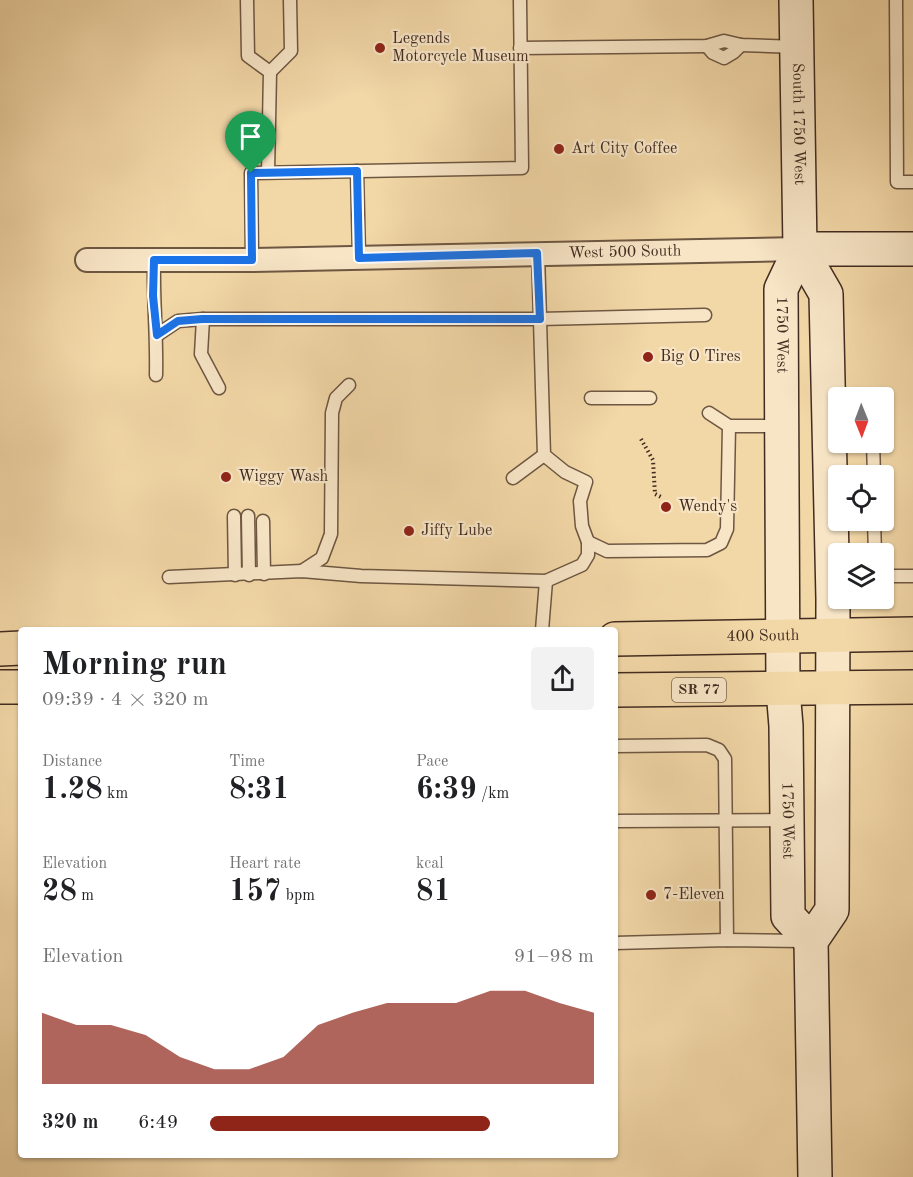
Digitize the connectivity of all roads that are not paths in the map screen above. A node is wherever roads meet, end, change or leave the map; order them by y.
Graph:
1 (247, 0) edge
2 (290, 0) edge
3 (520, 0) edge
4 (796, 0) edge
5 (896, 0) edge
6 (797, 47) junction
7 (520, 48) junction
8 (270, 72) junction
9 (357, 171) junction
10 (268, 172) junction
11 (913, 182) edge
12 (801, 249) junction
13 (913, 249) edge
14 (537, 253) junction
15 (359, 258) junction
16 (87, 260) dead end
17 (154, 260) junction
18 (252, 260) junction
19 (705, 315) dead end
20 (202, 319) junction
21 (540, 319) junction
22 (157, 335) junction
23 (156, 375) dead end
24 (349, 385) dead end
25 (832, 387) edge
26 (219, 388) dead end
27 (591, 398) dead end
28 (650, 398) dead end
29 (708, 413) dead end
30 (729, 426) junction
31 (781, 426) junction
32 (834, 453) edge
33 (544, 455) junction
34 (513, 478) dead end
35 (234, 516) dead end
36 (248, 516) dead end
37 (263, 521) dead end
38 (588, 542) junction
39 (302, 572) junction
40 (264, 574) junction
41 (235, 575) junction
42 (249, 575) junction
43 (894, 576) edge
44 (913, 576) edge
45 (170, 577) dead end
46 (546, 581) junction
47 (542, 627) edge
48 (913, 634) edge
49 (833, 635) junction
50 (782, 637) junction
51 (618, 639) edge
52 (18, 648) edge
53 (0, 649) edge
54 (0, 687) edge
55 (18, 687) edge
56 (913, 687) edge
57 (832, 688) junction
58 (618, 690) edge
59 (783, 690) junction
60 (618, 746) edge
61 (787, 820) junction
62 (618, 821) edge
63 (725, 821) junction
64 (728, 940) junction
65 (812, 941) junction
66 (618, 943) edge
67 (815, 1177) edge

1 - 8 lane
2 - 8 lane
3 - 7 lane
4 - 6 main road, South 1750 West
5 - 11 lane
6 - 7 lane
6 - 12 main road, South 1750 West
7 - 9 lane
8 - 10 lane
9 - 10 lane
9 - 15 lane
10 - 18 lane
12 - 13 main road, West 500 South
12 - 14 street, West 500 South
12 - 25 main road
12 - 31 main road, 1750 West
14 - 15 street, West 500 South
14 - 21 lane
15 - 18 street, West 500 South
16 - 17 street, West 500 South
17 - 18 street, West 500 South
17 - 22 lane
19 - 21 lane
20 - 21 lane
20 - 22 lane
20 - 26 lane
21 - 33 lane
22 - 23 lane
24 - 39 lane
27 - 28 lane
29 - 30 lane
30 - 31 lane
30 - 38 lane
31 - 50 main road, 1750 West
32 - 49 main road
33 - 34 lane
33 - 38 lane
35 - 41 lane
36 - 42 lane
37 - 40 lane
38 - 46 lane
39 - 40 lane
39 - 46 lane
40 - 42 lane
41 - 42 lane
41 - 45 lane
43 - 44 lane
46 - 47 lane
48 - 49 main road, 400 South
49 - 50 main road, 400 South
49 - 57 main road
50 - 51 main road, 400 South
50 - 59 main road, 1750 West
52 - 53 main road
54 - 55 main road
56 - 57 main road, SR 77
57 - 59 main road, SR 77
57 - 65 main road
58 - 59 main road, SR 77
59 - 61 main road, 1750 West
60 - 63 lane
61 - 63 lane
61 - 65 main road, 1750 West
62 - 63 lane
63 - 64 lane
64 - 65 lane
64 - 66 lane
65 - 67 main road

